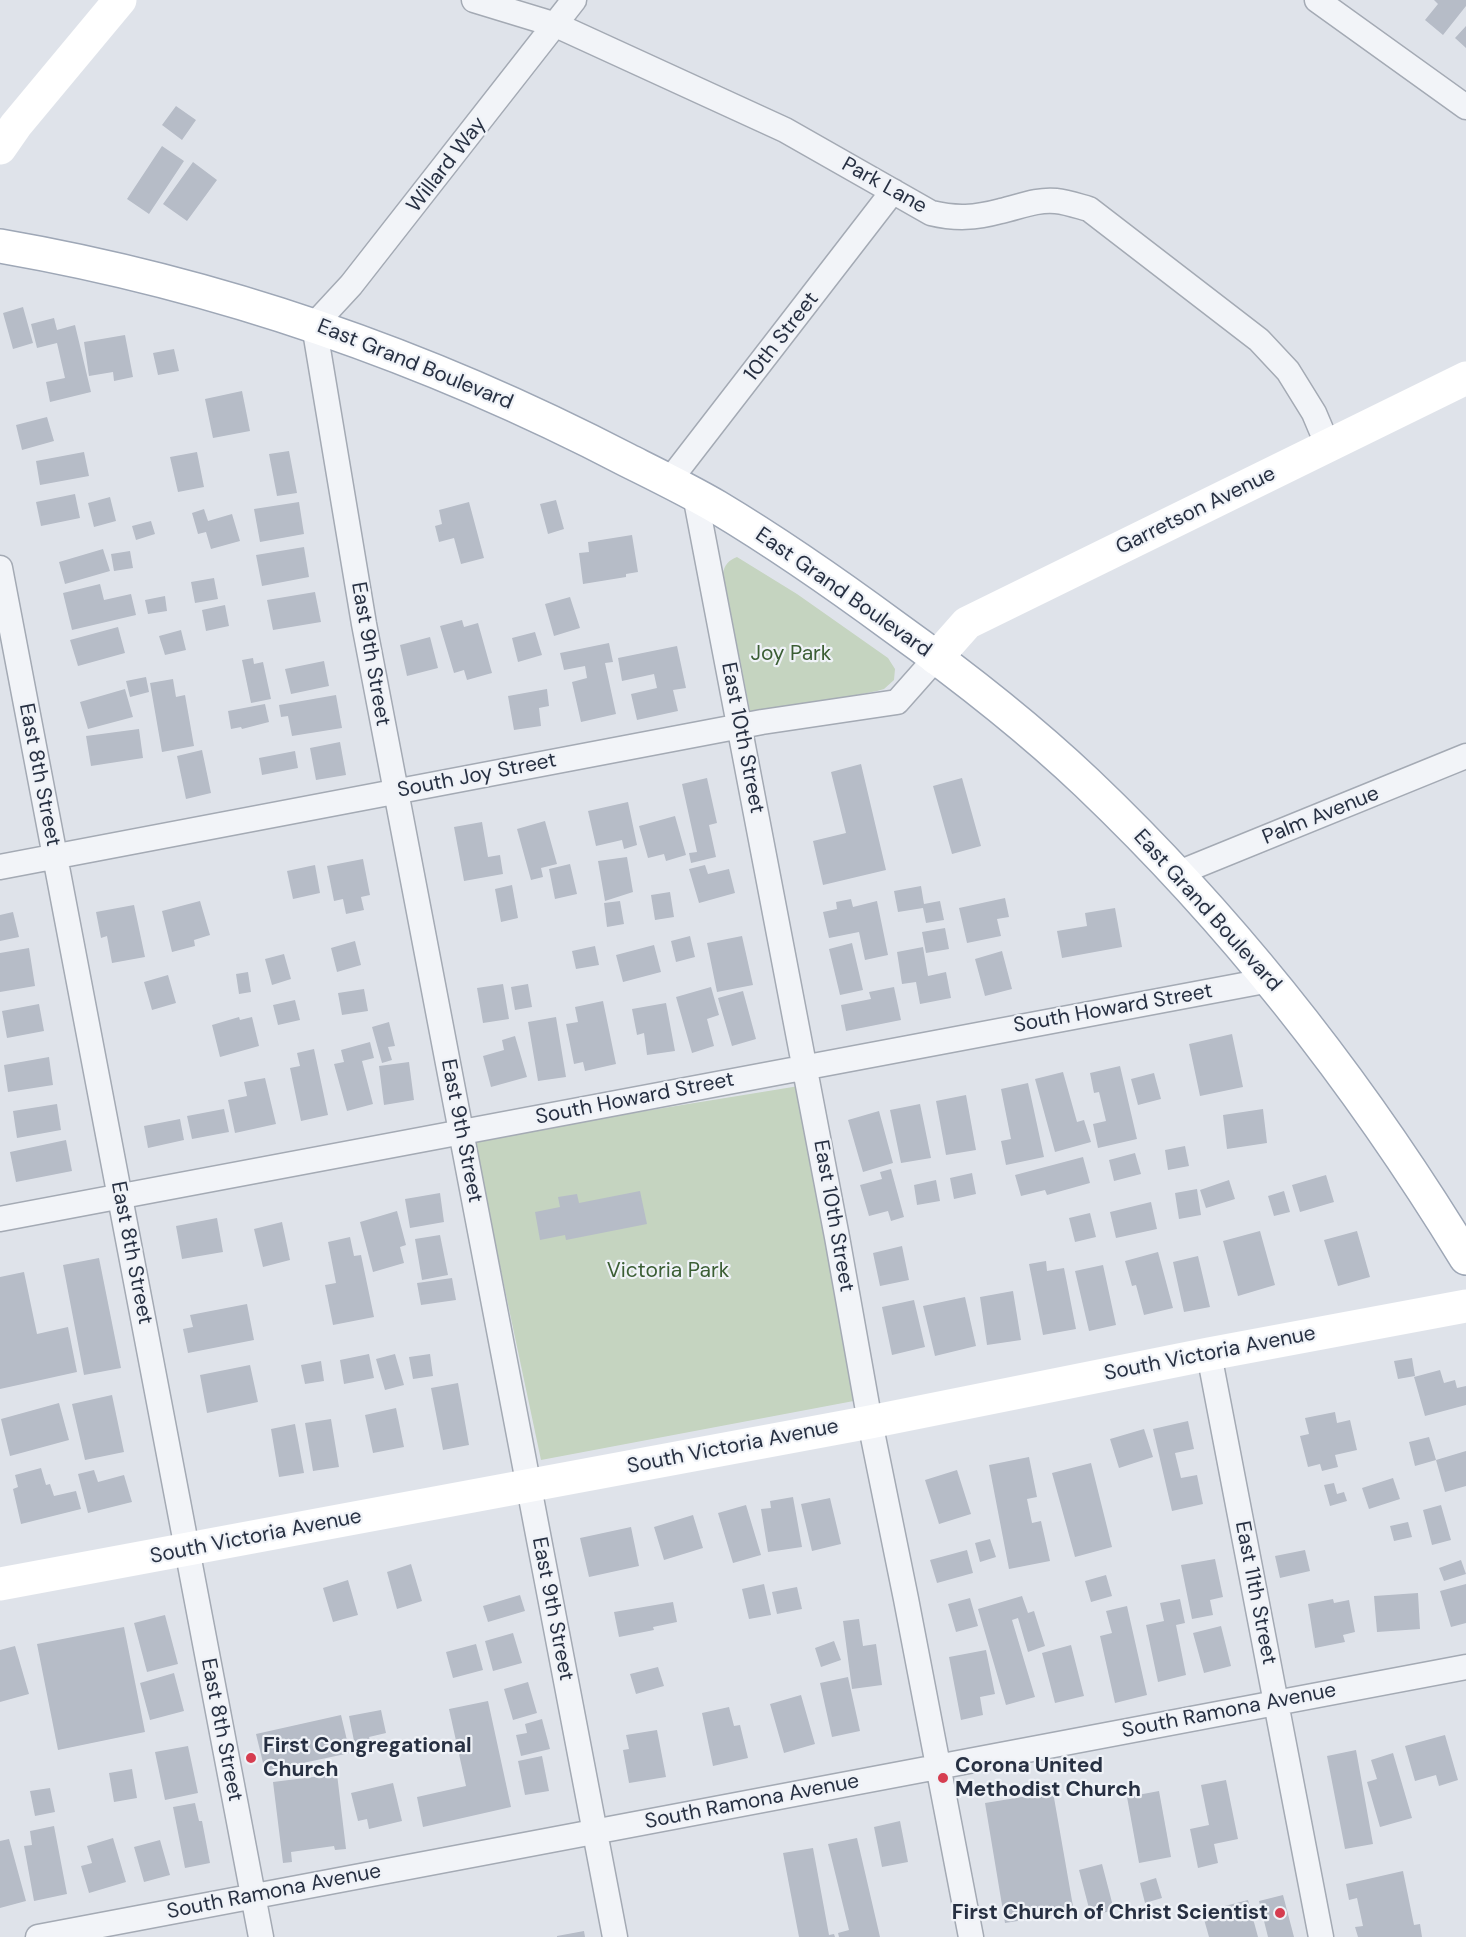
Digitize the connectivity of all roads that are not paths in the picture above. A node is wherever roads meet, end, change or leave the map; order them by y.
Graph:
1 (120, 0) edge
2 (474, 0) edge
3 (574, 0) edge
4 (1317, 0) edge
5 (556, 25) junction
6 (1466, 107) edge
7 (0, 148) edge
8 (893, 191) junction
9 (0, 246) edge
10 (314, 325) junction
11 (1466, 378) edge
12 (1328, 446) junction
13 (682, 488) junction
14 (0, 568) edge
15 (936, 658) junction
16 (740, 726) junction
17 (1466, 756) edge
18 (396, 792) junction
19 (55, 856) junction
20 (0, 867) edge
21 (1176, 874) junction
22 (1270, 980) junction
23 (805, 1066) junction
24 (461, 1132) junction
25 (120, 1196) junction
26 (0, 1219) edge
27 (1466, 1258) edge
28 (1466, 1306) edge
29 (1209, 1354) junction
30 (870, 1422) junction
31 (528, 1485) junction
32 (187, 1550) junction
33 (0, 1584) edge
34 (1466, 1667) edge
35 (1276, 1702) junction
36 (938, 1766) junction
37 (594, 1832) junction
38 (253, 1896) junction
39 (38, 1937) edge
40 (261, 1937) edge
41 (615, 1937) edge
42 (971, 1937) edge
43 (1321, 1937) edge

1 - 7 street
2 - 5 street, Park Lane
3 - 5 street, Willard Way
4 - 6 street
5 - 8 street, Park Lane
5 - 10 street, Willard Way
8 - 12 street, Park Lane
8 - 13 street, 10th Street
9 - 10 street, East Grand Boulevard
10 - 13 street, East Grand Boulevard
10 - 18 street, East 9th Street
11 - 12 street, Garretson Avenue
12 - 15 street, Garretson Avenue
13 - 15 street, East Grand Boulevard
13 - 16 street, East 10th Street
14 - 19 street, East 8th Street
15 - 16 street, South Joy Street
15 - 21 street, East Grand Boulevard
16 - 18 street, South Joy Street
16 - 23 street, East 10th Street
17 - 21 street, Palm Avenue
18 - 19 street, South Joy Street
18 - 24 street, East 9th Street
19 - 20 street, South Joy Street
19 - 25 street, East 8th Street
21 - 22 street, East Grand Boulevard
22 - 23 street, South Howard Street
22 - 27 street, East Grand Boulevard
23 - 24 street, South Howard Street
23 - 30 street, East 10th Street
24 - 25 street, South Howard Street
24 - 31 street, East 9th Street
25 - 26 street, South Howard Street
25 - 32 street, East 8th Street
28 - 29 street, South Victoria Avenue
29 - 30 street, South Victoria Avenue
29 - 35 street, East 11th Street
30 - 31 street, South Victoria Avenue
30 - 36 street, East 10th Street
31 - 32 street, South Victoria Avenue
31 - 37 street, East 9th Street
32 - 33 street, South Victoria Avenue
32 - 38 street, East 8th Street
34 - 35 street, South Ramona Avenue
35 - 36 street, South Ramona Avenue
35 - 43 street, East 11th Street
36 - 37 street, South Ramona Avenue
36 - 42 street, East 10th Street
37 - 38 street, South Ramona Avenue
37 - 41 street, East 9th Street
38 - 39 street, South Ramona Avenue
38 - 40 street, East 8th Street

